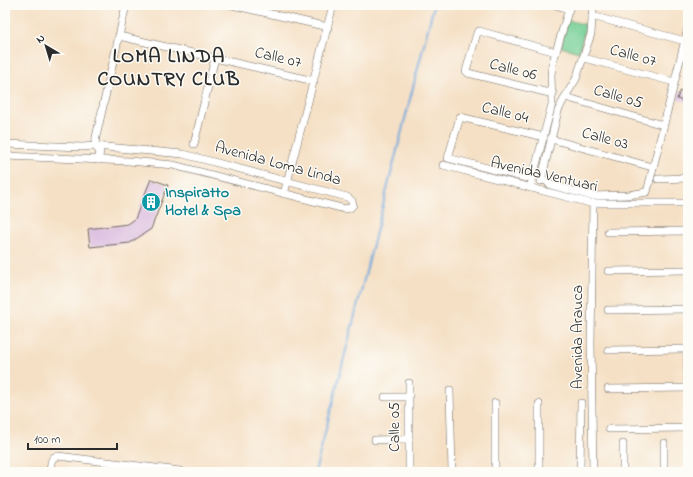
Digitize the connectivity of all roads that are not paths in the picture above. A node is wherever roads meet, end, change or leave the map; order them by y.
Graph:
1 (126, 5) edge
2 (232, 5) edge
3 (334, 5) edge
4 (554, 5) edge
5 (593, 5) edge
6 (570, 7) edge
7 (592, 16) junction
8 (328, 27) junction
9 (688, 28) edge
10 (119, 36) junction
11 (685, 41) junction
12 (556, 52) junction
13 (215, 58) junction
14 (584, 58) junction
15 (314, 81) junction
16 (674, 82) junction
17 (553, 94) junction
18 (565, 97) junction
19 (555, 110) junction
20 (663, 125) junction
21 (547, 138) junction
22 (5, 144) edge
23 (194, 144) dead end
24 (95, 146) junction
25 (82, 147) junction
26 (5, 156) edge
27 (81, 160) junction
28 (98, 160) junction
29 (443, 165) dead end
30 (652, 167) junction
31 (526, 178) dead end
32 (542, 178) junction
33 (688, 178) edge
34 (658, 179) dead end
35 (287, 182) junction
36 (530, 188) junction
37 (539, 190) junction
38 (284, 194) junction
39 (592, 203) junction
40 (688, 203) edge
41 (688, 230) edge
42 (608, 232) dead end
43 (688, 270) edge
44 (608, 271) dead end
45 (688, 309) edge
46 (608, 310) dead end
47 (688, 349) edge
48 (608, 350) dead end
49 (409, 383) dead end
50 (688, 387) edge
51 (608, 389) dead end
52 (450, 390) dead end
53 (408, 396) junction
54 (385, 397) dead end
55 (495, 403) dead end
56 (581, 403) dead end
57 (539, 404) dead end
58 (688, 426) edge
59 (609, 429) dead end
60 (409, 439) junction
61 (374, 440) dead end
62 (664, 443) dead end
63 (623, 444) dead end
64 (180, 471) dead end
65 (50, 472) edge
66 (408, 472) edge
67 (452, 472) edge
68 (495, 472) edge
69 (539, 472) edge
70 (580, 472) edge
71 (593, 472) edge
72 (623, 472) edge
73 (664, 472) edge

1 - 10 street
2 - 8 street
3 - 8 street
4 - 6 street
5 - 7 street
6 - 12 street
7 - 11 street
7 - 14 street
8 - 15 street
9 - 11 street
10 - 13 street, Calle 07
10 - 24 street
11 - 16 street
12 - 17 street
12 - 17 street, Calle 06
13 - 15 street, Calle 07
13 - 23 street
14 - 16 street, Calle 07
14 - 18 street
15 - 35 street
16 - 20 street
17 - 19 street
18 - 19 street
18 - 20 street, Calle 05
19 - 21 street
20 - 30 street
21 - 30 street, Calle 03
21 - 31 street, Calle 04
21 - 32 street
21 - 36 street
22 - 25 street, Avenida Loma Linda
24 - 25 street, Avenida Loma Linda
24 - 28 street
24 - 35 street, Avenida Loma Linda
25 - 27 street
26 - 27 street, Avenida Loma Linda
27 - 28 street, Avenida Loma Linda
28 - 38 street, Avenida Loma Linda
29 - 36 street, Avenida Ventuari
30 - 32 street
32 - 37 street
33 - 34 street
35 - 38 street
35 - 38 street, Avenida Loma Linda
36 - 37 street, Avenida Ventuari
37 - 39 street, Avenida Ventuari
39 - 40 street, Avenida Ventuari
39 - 71 street, Avenida Arauca
41 - 42 street
43 - 44 street
45 - 46 street
47 - 48 street
47 - 50 street
49 - 53 street, Calle 05
50 - 51 street
52 - 67 street
53 - 54 street
53 - 60 street, Calle 05
55 - 68 street
56 - 70 street
57 - 69 street
58 - 59 street
60 - 61 street
60 - 66 street, Calle 05
62 - 73 street
63 - 72 street
64 - 65 street

